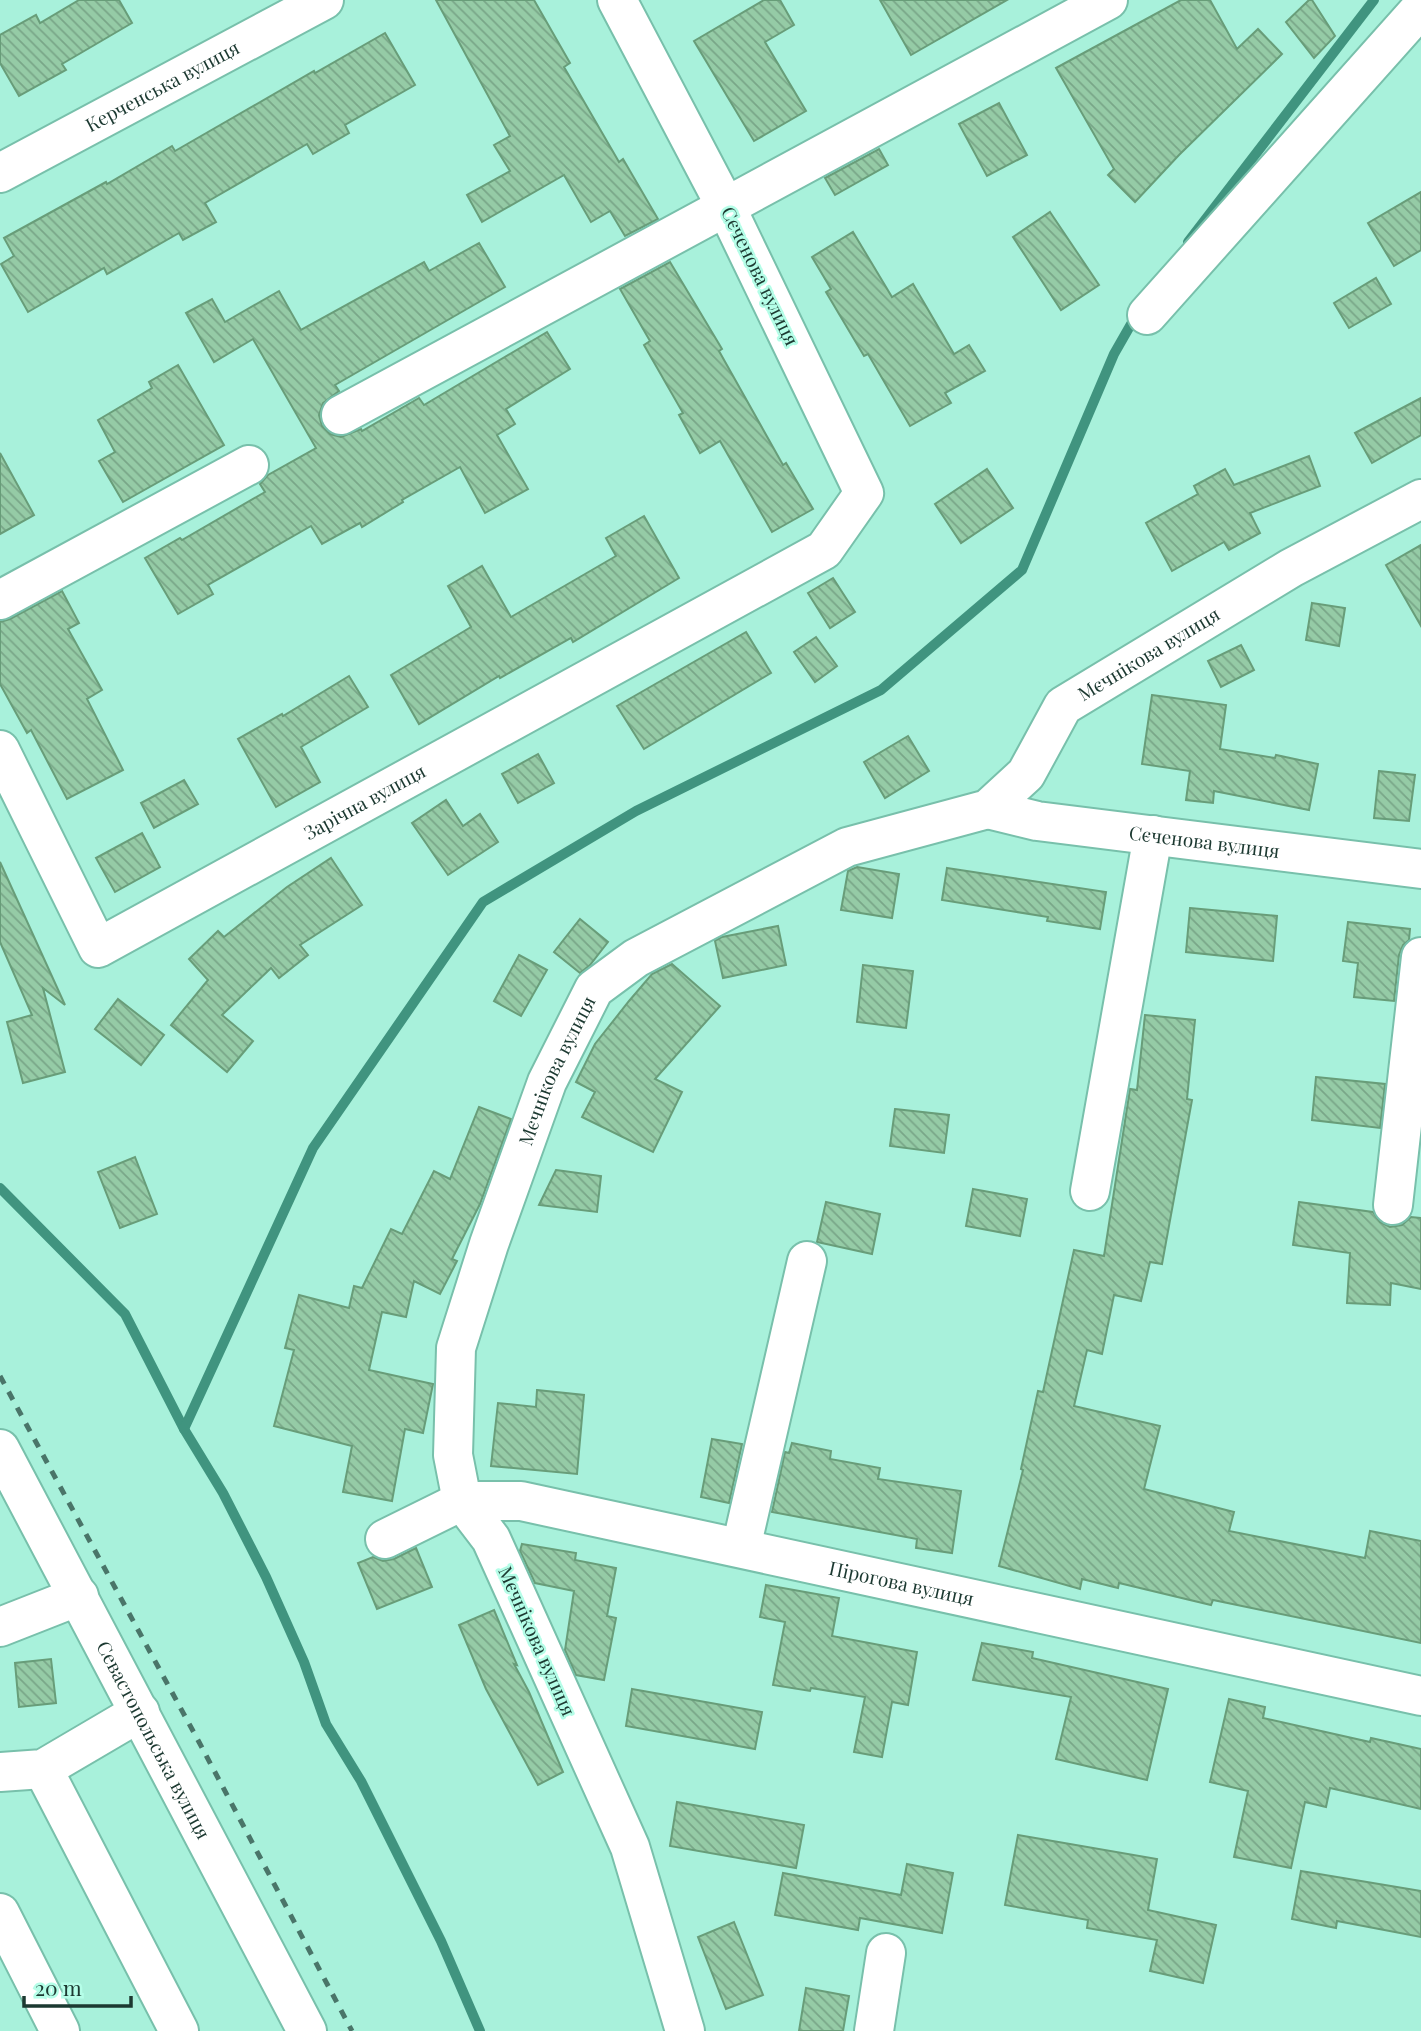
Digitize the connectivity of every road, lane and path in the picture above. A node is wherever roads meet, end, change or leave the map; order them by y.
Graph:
1 (324, 0) edge
2 (617, 0) edge
3 (1108, 0) edge
4 (1421, 8) edge
5 (0, 173) edge
6 (726, 207) junction
7 (1147, 315) dead end
8 (341, 415) dead end
9 (249, 465) dead end
10 (1421, 499) edge
11 (824, 550) joint
12 (0, 600) edge
13 (0, 750) edge
14 (988, 809) junction
15 (1153, 835) junction
16 (1421, 869) edge
17 (1421, 957) edge
18 (1090, 1191) dead end
19 (1393, 1205) dead end
20 (807, 1261) dead end
21 (0, 1449) edge
22 (462, 1500) junction
23 (385, 1539) dead end
24 (741, 1548) junction
25 (79, 1596) junction
26 (0, 1628) edge
27 (1421, 1696) edge
28 (140, 1712) junction
29 (43, 1769) junction
30 (0, 1772) edge
31 (0, 1913) edge
32 (886, 1953) dead end
33 (60, 2031) edge
34 (179, 2031) edge
35 (307, 2031) edge
36 (685, 2031) edge
37 (874, 2031) edge

1 - 5 street, Керченська вулиця
2 - 6 street, Сєченова вулиця
3 - 6 street
4 - 7 street
6 - 8 street
6 - 11 street, Сєченова вулиця
9 - 12 street
10 - 14 street, Мєчнікова вулиця
11 - 13 street, Зарічна вулиця
14 - 15 street, Сєченова вулиця
14 - 22 street, Мєчнікова вулиця
15 - 16 street, Сєченова вулиця
15 - 18 street
17 - 19 street
20 - 24 street
21 - 25 street, Севастопольська вулиця
22 - 23 street, Пірогова вулиця
22 - 24 street, Пірогова вулиця
22 - 36 street, Мєчнікова вулиця
24 - 27 street, Пірогова вулиця
25 - 26 street
25 - 28 street, Севастопольська вулиця
28 - 29 street
28 - 35 street, Севастопольська вулиця
29 - 30 street
29 - 34 street
31 - 33 street
32 - 37 street

